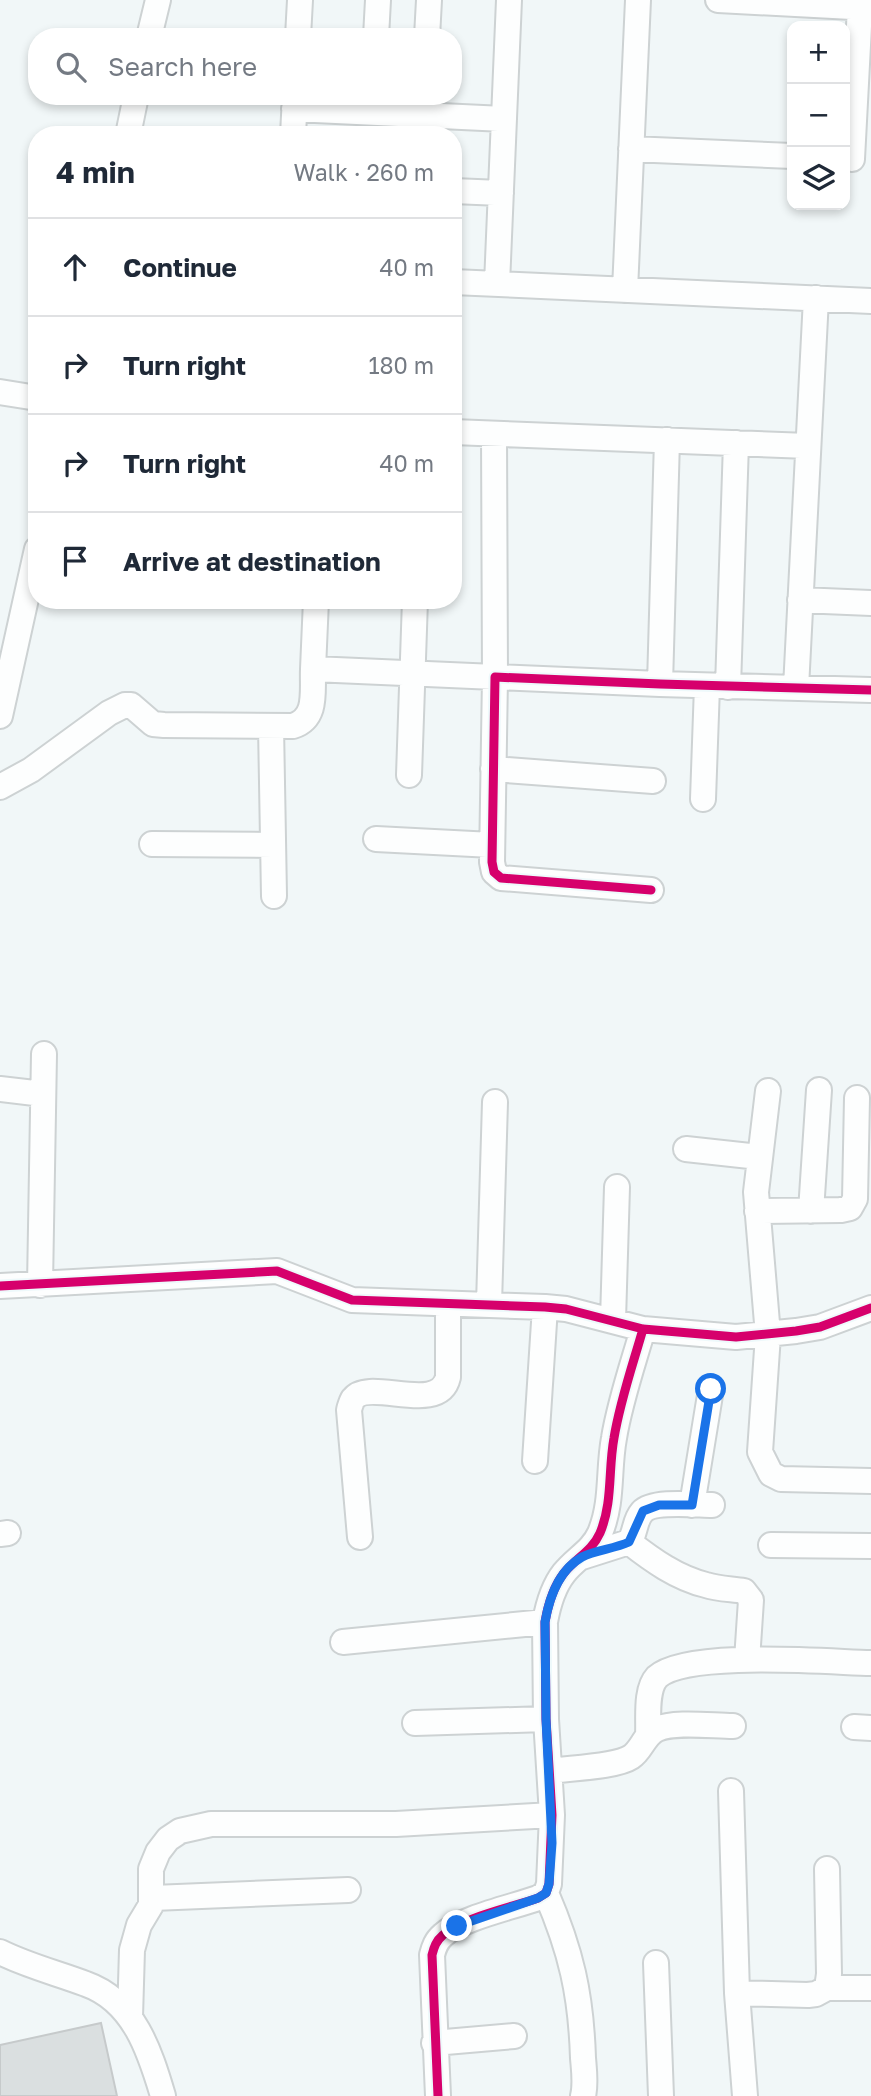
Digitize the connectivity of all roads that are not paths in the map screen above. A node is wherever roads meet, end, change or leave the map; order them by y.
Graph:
1 (158, 0) edge
2 (300, 0) edge
3 (377, 0) edge
4 (429, 0) edge
5 (509, 0) edge
6 (638, 0) edge
7 (718, 0) edge
8 (865, 7) edge
9 (151, 28) edge
10 (298, 28) edge
11 (376, 28) edge
12 (427, 28) edge
13 (134, 105) edge
14 (295, 105) edge
15 (373, 105) edge
16 (425, 106) edge
17 (504, 119) junction
18 (130, 126) edge
19 (294, 126) edge
20 (631, 149) junction
21 (787, 156) edge
22 (856, 159) edge
23 (462, 191) edge
24 (501, 193) junction
25 (462, 282) edge
26 (497, 284) junction
27 (625, 290) junction
28 (816, 298) junction
29 (871, 301) edge
30 (0, 391) edge
31 (28, 396) edge
32 (462, 432) edge
33 (494, 434) junction
34 (667, 440) junction
35 (736, 443) junction
36 (808, 446) junction
37 (28, 590) edge
38 (800, 600) junction
39 (871, 603) edge
40 (316, 609) edge
41 (415, 609) edge
42 (313, 668) junction
43 (412, 673) junction
44 (495, 677) junction
45 (660, 684) junction
46 (718, 686) junction
47 (796, 688) junction
48 (871, 690) edge
49 (0, 716) edge
50 (271, 726) junction
51 (494, 769) junction
52 (409, 775) dead end
53 (653, 781) dead end
54 (0, 787) edge
55 (703, 799) dead end
56 (376, 839) dead end
57 (152, 844) dead end
58 (273, 845) junction
59 (492, 845) junction
60 (651, 890) dead end
61 (274, 896) dead end
62 (44, 1054) dead end
63 (0, 1089) edge
64 (819, 1090) dead end
65 (768, 1091) dead end
66 (43, 1094) junction
67 (857, 1098) dead end
68 (495, 1102) dead end
69 (686, 1149) dead end
70 (759, 1157) junction
71 (617, 1187) dead end
72 (757, 1211) junction
73 (811, 1211) junction
74 (40, 1285) junction
75 (0, 1286) edge
76 (448, 1304) junction
77 (489, 1304) junction
78 (545, 1307) junction
79 (871, 1308) edge
80 (613, 1320) junction
81 (643, 1329) junction
82 (768, 1335) junction
83 (711, 1389) dead end
84 (535, 1461) dead end
85 (871, 1481) edge
86 (360, 1537) dead end
87 (629, 1542) junction
88 (771, 1545) dead end
89 (871, 1546) edge
90 (582, 1557) junction
91 (545, 1622) junction
92 (343, 1642) dead end
93 (747, 1660) junction
94 (871, 1663) edge
95 (546, 1719) junction
96 (415, 1723) dead end
97 (733, 1726) dead end
98 (648, 1735) junction
99 (550, 1770) junction
100 (731, 1791) dead end
101 (552, 1815) junction
102 (827, 1869) dead end
103 (348, 1890) dead end
104 (546, 1893) junction
105 (152, 1898) junction
106 (0, 1952) edge
107 (656, 1963) dead end
108 (827, 1988) junction
109 (871, 1988) edge
110 (737, 1993) junction
111 (130, 2017) junction
112 (514, 2036) dead end
113 (434, 2043) junction
114 (163, 2096) edge
115 (438, 2096) edge
116 (583, 2096) edge
117 (661, 2096) edge
118 (745, 2096) edge

1 - 9 street
2 - 10 street
3 - 11 street
4 - 12 street
5 - 17 street
6 - 20 street
7 - 8 street
8 - 22 street
13 - 18 street
14 - 19 street
15 - 16 street
16 - 17 street
17 - 24 street
20 - 21 street
20 - 27 street
23 - 24 street
24 - 26 street
25 - 26 street
26 - 27 street
27 - 28 street
28 - 29 street
28 - 36 street
30 - 31 street
32 - 33 street
33 - 34 street
33 - 44 street
34 - 35 street
34 - 45 street
35 - 36 street
35 - 46 street
36 - 38 street
37 - 49 street
38 - 39 street
38 - 47 street
40 - 42 street
41 - 43 street
42 - 43 street
42 - 50 street
43 - 44 street
43 - 52 street
44 - 45 street
44 - 51 street
45 - 46 street
46 - 47 street
46 - 55 street
47 - 48 street
50 - 54 street
50 - 58 street
51 - 53 street
51 - 59 street
56 - 59 street
57 - 58 street
58 - 61 street
59 - 60 street
62 - 66 street
63 - 66 street
64 - 73 street
65 - 70 street
66 - 74 street
67 - 73 street
68 - 77 street
69 - 70 street
70 - 72 street
71 - 80 street
72 - 73 street
72 - 82 street
74 - 75 street
74 - 76 street
76 - 77 street
76 - 86 street
77 - 78 street
78 - 80 street
78 - 84 street
79 - 82 street
80 - 81 street
81 - 82 street
81 - 90 street
82 - 85 street
83 - 87 street
87 - 90 street
87 - 93 street
88 - 89 street
90 - 91 street
91 - 92 street
91 - 95 street
93 - 94 street
93 - 98 street
95 - 96 street
95 - 99 street
97 - 98 street
98 - 99 street
99 - 101 street
100 - 110 street
101 - 104 street
101 - 105 street
102 - 108 street
103 - 105 street
104 - 113 street
104 - 116 street
105 - 111 street
106 - 111 street
107 - 117 street
108 - 109 street
108 - 110 street
110 - 118 street
111 - 114 street
112 - 113 street
113 - 115 street

